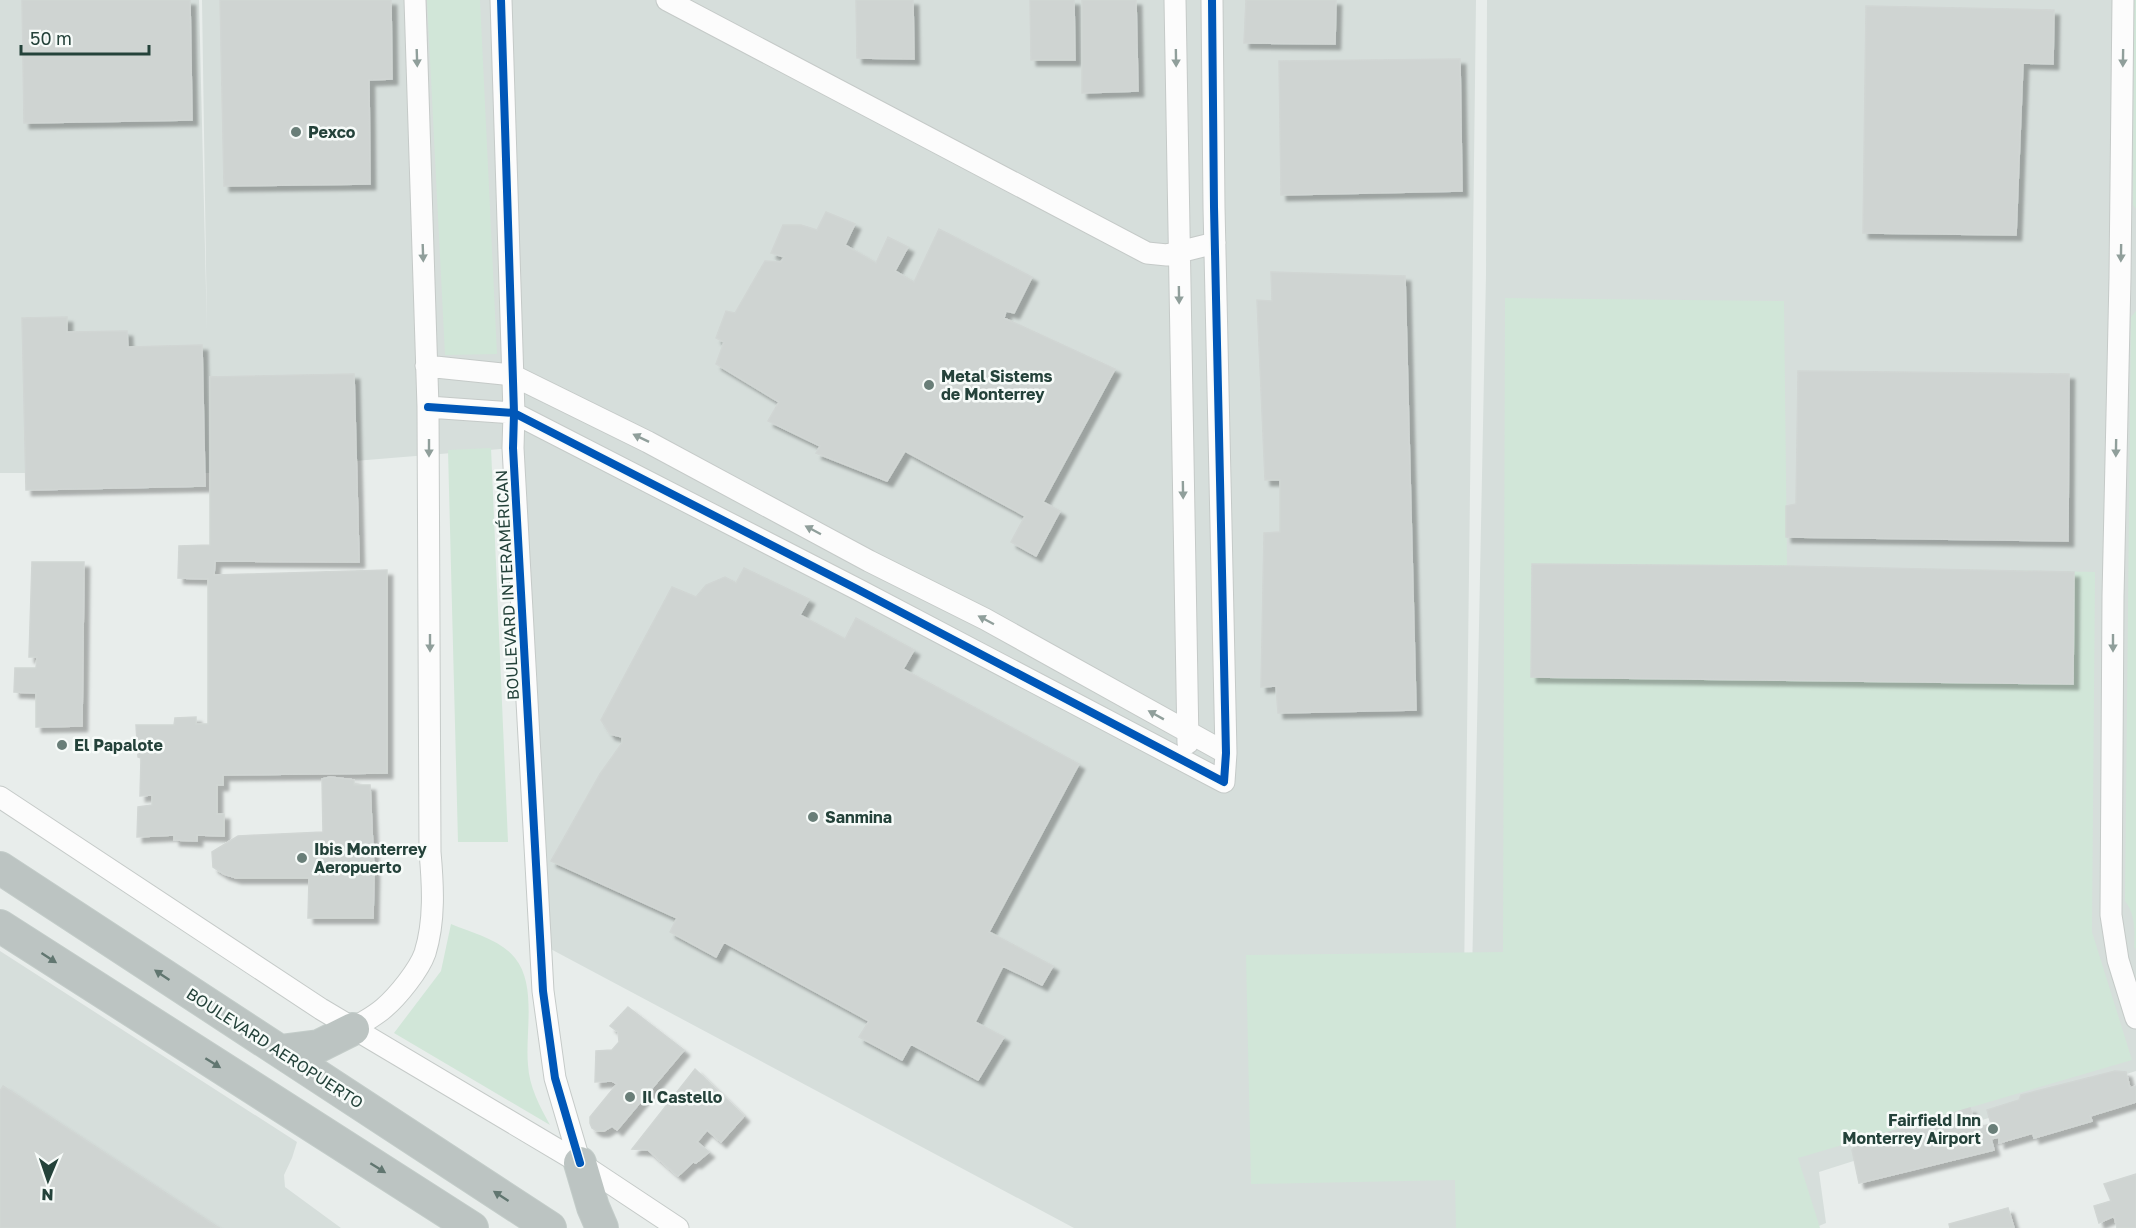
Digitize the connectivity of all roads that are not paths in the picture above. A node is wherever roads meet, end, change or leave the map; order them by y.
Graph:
1 (415, 0) edge
2 (501, 0) edge
3 (667, 0) edge
4 (1175, 0) edge
5 (1212, 0) edge
6 (2123, 0) edge
7 (1215, 243) junction
8 (1178, 252) junction
9 (426, 366) junction
10 (512, 375) junction
11 (429, 407) junction
12 (514, 413) junction
13 (870, 561) junction
14 (857, 589) junction
15 (1188, 733) junction
16 (1226, 753) junction
17 (1189, 765) junction
18 (0, 797) edge
19 (0, 868) edge
20 (0, 926) edge
21 (2131, 982) edge
22 (2136, 1018) edge
23 (353, 1029) junction
24 (280, 1051) junction
25 (580, 1163) junction
26 (472, 1228) edge
27 (550, 1228) edge
28 (602, 1228) edge
29 (678, 1228) edge

1 -> 9 street
2 - 10 street, BOULEVARD INTERAMÉRICAN
3 - 8 street
4 -> 8 street
5 - 7 street
6 -> 21 street
7 - 8 street
7 - 16 street
8 -> 15 street
9 - 10 street
9 - 11 street
10 - 12 street, BOULEVARD INTERAMÉRICAN
13 -> 10 street
11 - 12 street
11 -> 23 street
12 - 14 street
12 - 25 street, BOULEVARD INTERAMÉRICAN
13 - 14 street
15 -> 13 street
14 - 17 street
15 - 16 street
15 - 17 street
16 - 17 street
18 - 23 street
24 -> 19 highway, BOULEVARD AEROPUERTO
20 -> 26 highway
21 - 22 street
23 - 24 highway
23 - 25 street
27 -> 24 highway, BOULEVARD AEROPUERTO
25 - 28 highway
25 - 29 street

